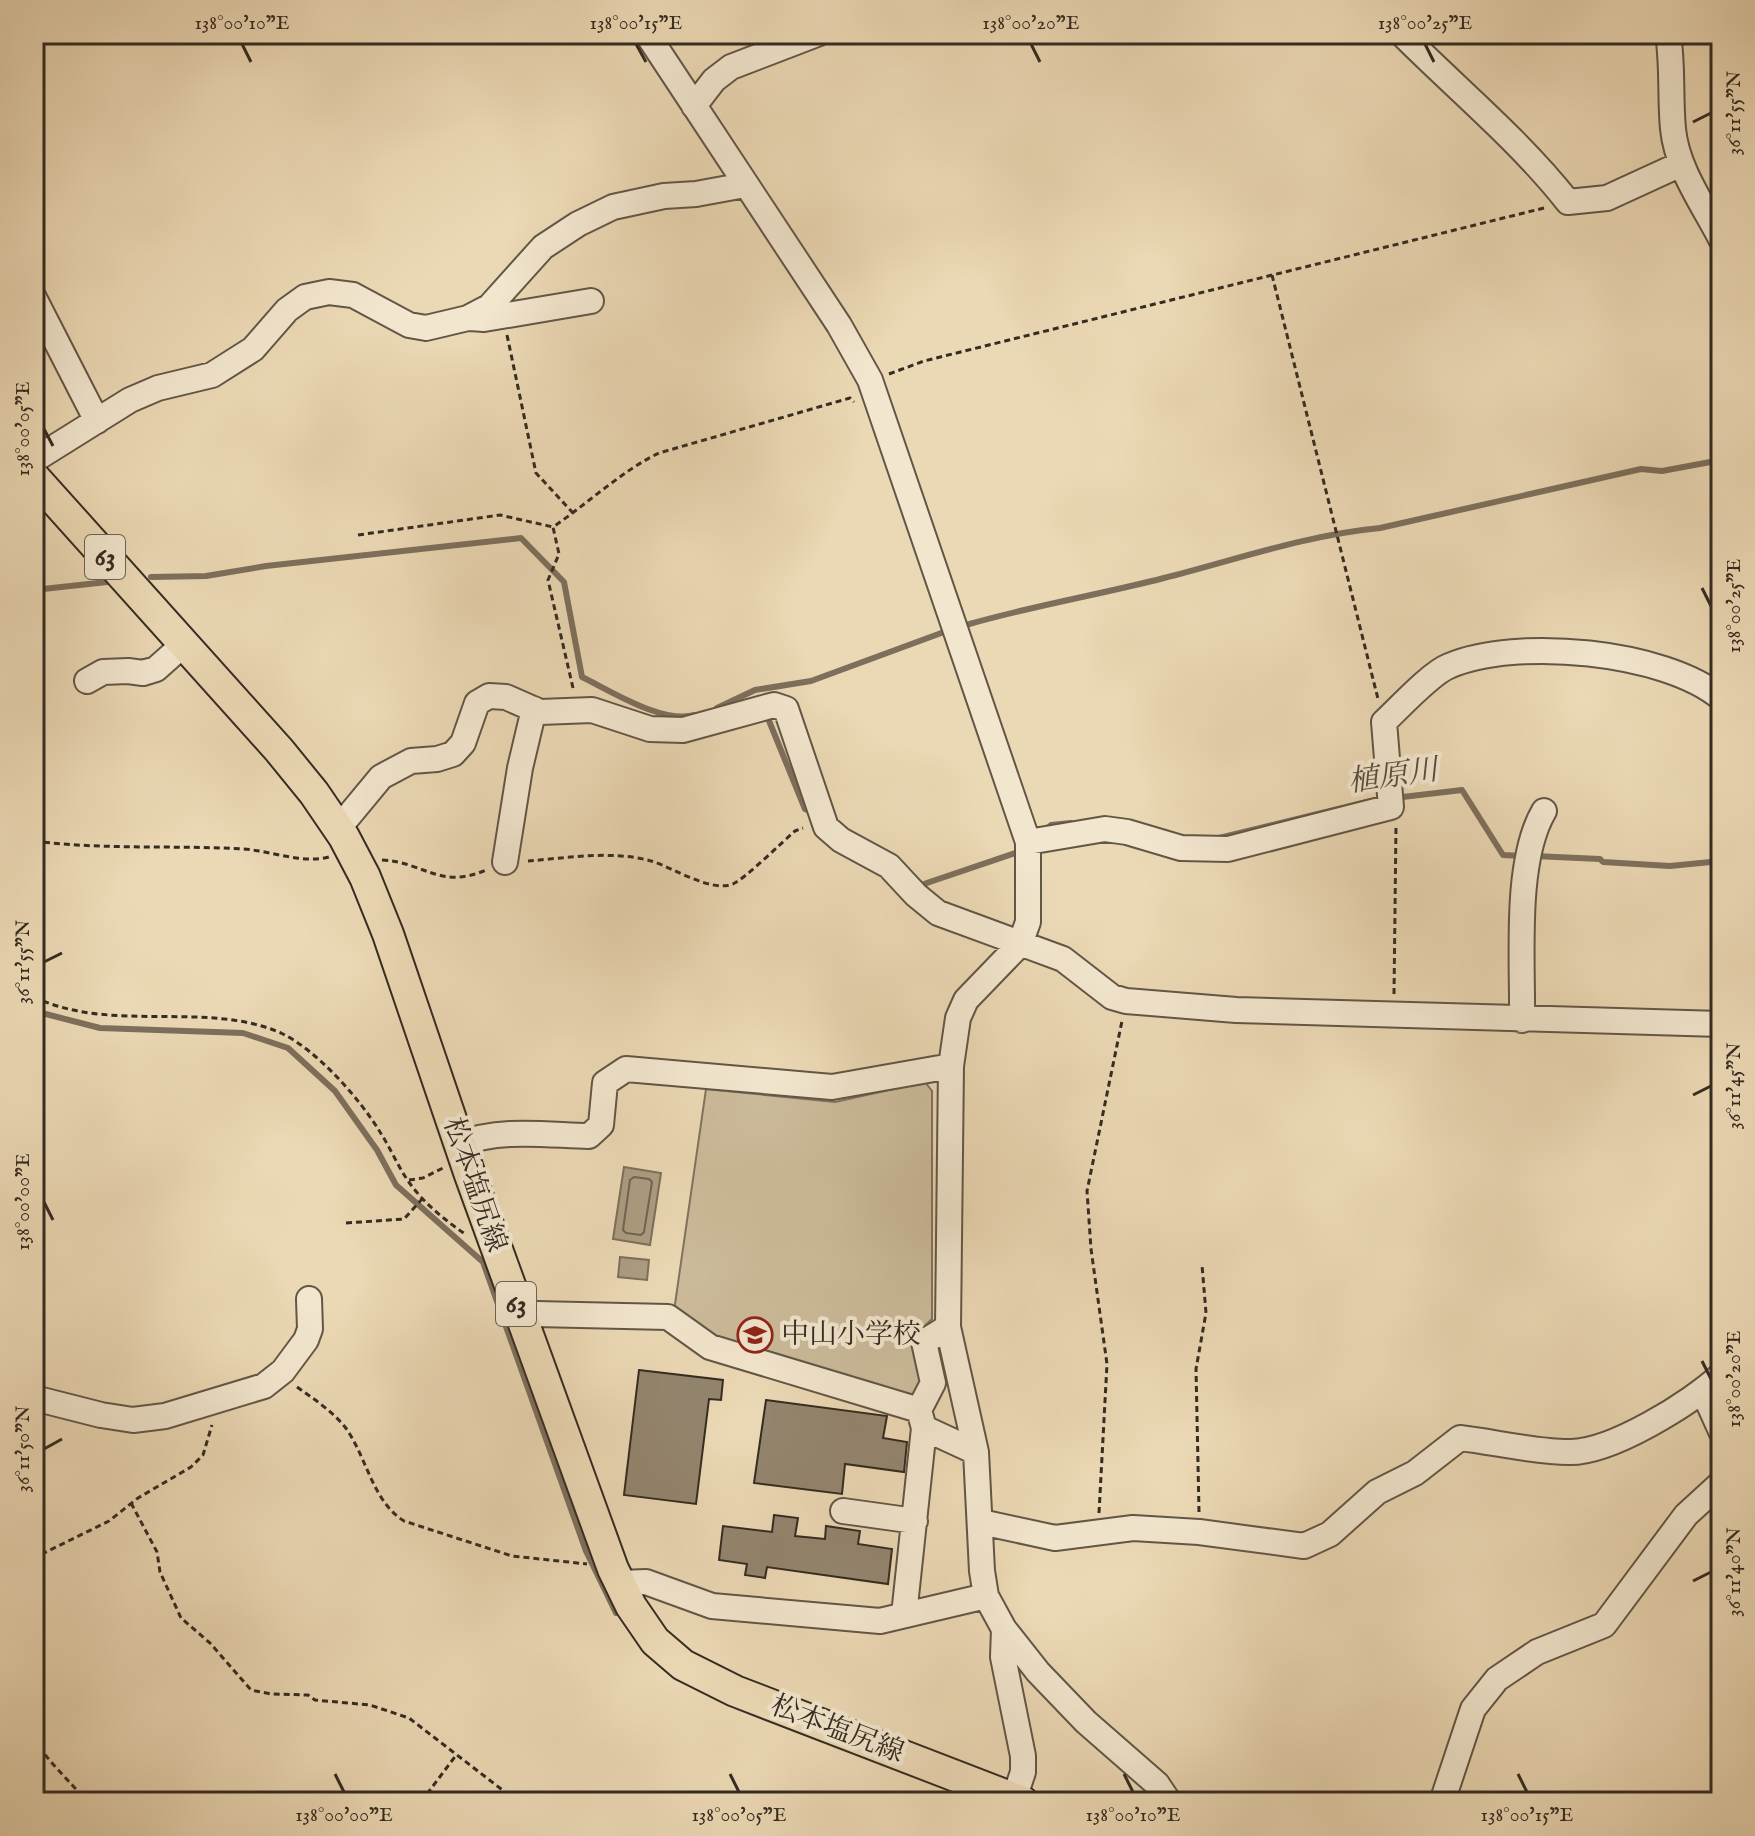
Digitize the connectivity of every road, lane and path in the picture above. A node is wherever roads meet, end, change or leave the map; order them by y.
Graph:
1 (647, 34) edge
2 (817, 34) edge
3 (1668, 34) edge
4 (1407, 35) edge
5 (694, 106) junction
6 (1681, 164) junction
7 (745, 185) junction
8 (1568, 202) junction
9 (1721, 239) edge
10 (1272, 275) junction
11 (34, 298) edge
12 (591, 301) dead end
13 (503, 316) junction
14 (468, 318) junction
15 (870, 380) junction
16 (858, 406) dead end
17 (97, 421) junction
18 (34, 460) edge
19 (34, 477) edge
20 (573, 513) junction
21 (553, 527) junction
22 (358, 535) dead end
23 (183, 645) junction
24 (87, 681) dead end
25 (1721, 698) edge
26 (534, 709) junction
27 (579, 711) junction
28 (1384, 722) junction
29 (1391, 807) junction
30 (1544, 811) dead end
31 (824, 821) junction
32 (34, 841) edge
33 (1028, 842) junction
34 (349, 847) junction
35 (505, 862) junction
36 (1020, 944) junction
37 (34, 997) edge
38 (1126, 1001) junction
39 (1393, 1014) junction
40 (1522, 1020) junction
41 (1721, 1024) edge
42 (951, 1066) junction
43 (462, 1151) junction
44 (408, 1181) junction
45 (423, 1198) junction
46 (346, 1223) dead end
47 (499, 1255) junction
48 (1202, 1265) dead end
49 (309, 1299) dead end
50 (521, 1317) junction
51 (948, 1327) junction
52 (1712, 1383) edge
53 (264, 1386) junction
54 (34, 1398) edge
55 (222, 1418) dead end
56 (922, 1419) junction
57 (1721, 1431) edge
58 (976, 1452) junction
59 (1721, 1483) edge
60 (131, 1503) junction
61 (843, 1511) dead end
62 (915, 1521) junction
63 (981, 1522) junction
64 (1199, 1532) junction
65 (1098, 1533) junction
66 (34, 1561) edge
67 (617, 1576) junction
68 (986, 1596) junction
69 (904, 1615) junction
70 (1004, 1629) junction
71 (34, 1738) edge
72 (457, 1754) junction
73 (1017, 1801) edge
74 (87, 1802) edge
75 (421, 1802) edge
76 (518, 1802) edge
77 (1169, 1802) edge
78 (1442, 1802) edge

1 - 5 street
2 - 5 street
3 - 6 street
4 - 8 street
5 - 7 street
6 - 8 street
6 - 9 street
7 - 14 street
7 - 15 street
8 - 10 path
10 - 15 path
10 - 28 path
11 - 17 street
12 - 13 street
13 - 14 street
13 - 20 path
14 - 17 street
15 - 33 street
16 - 20 path
17 - 18 street
19 - 23 main road, 松本塩尻線 / 63
20 - 21 path
21 - 22 path
21 - 27 path
23 - 24 street
23 - 34 main road, 松本塩尻線 / 63
25 - 28 street
26 - 27 street
26 - 34 street
26 - 35 street
27 - 31 street
28 - 29 street
29 - 33 street
29 - 39 path
30 - 40 street
31 - 35 path
31 - 36 street
32 - 34 path
33 - 36 street
34 - 35 path
34 - 43 main road, 松本塩尻線 / 63
36 - 38 street
36 - 42 street
37 - 44 path
38 - 39 street
38 - 65 path
39 - 40 street
40 - 41 street
42 - 43 street
42 - 51 street
43 - 44 path
43 - 47 main road, 松本塩尻線 / 63
44 - 45 path
45 - 46 path
45 - 47 path
47 - 50 main road, 松本塩尻線 / 63
48 - 64 path
49 - 53 street
50 - 56 street
50 - 67 main road, 松本塩尻線 / 63
51 - 56 street
51 - 58 street
52 - 57 street
52 - 64 street
53 - 54 street
53 - 67 path
55 - 60 path
56 - 58 street
56 - 62 street
58 - 63 street
59 - 78 street
60 - 66 path
60 - 72 path
61 - 62 street
62 - 69 street
63 - 65 street
63 - 68 street
64 - 65 street
67 - 69 street
67 - 73 main road, 松本塩尻線 / 63
68 - 69 street
68 - 70 street
70 - 73 street
70 - 77 street
71 - 74 path
72 - 75 path
72 - 76 path

